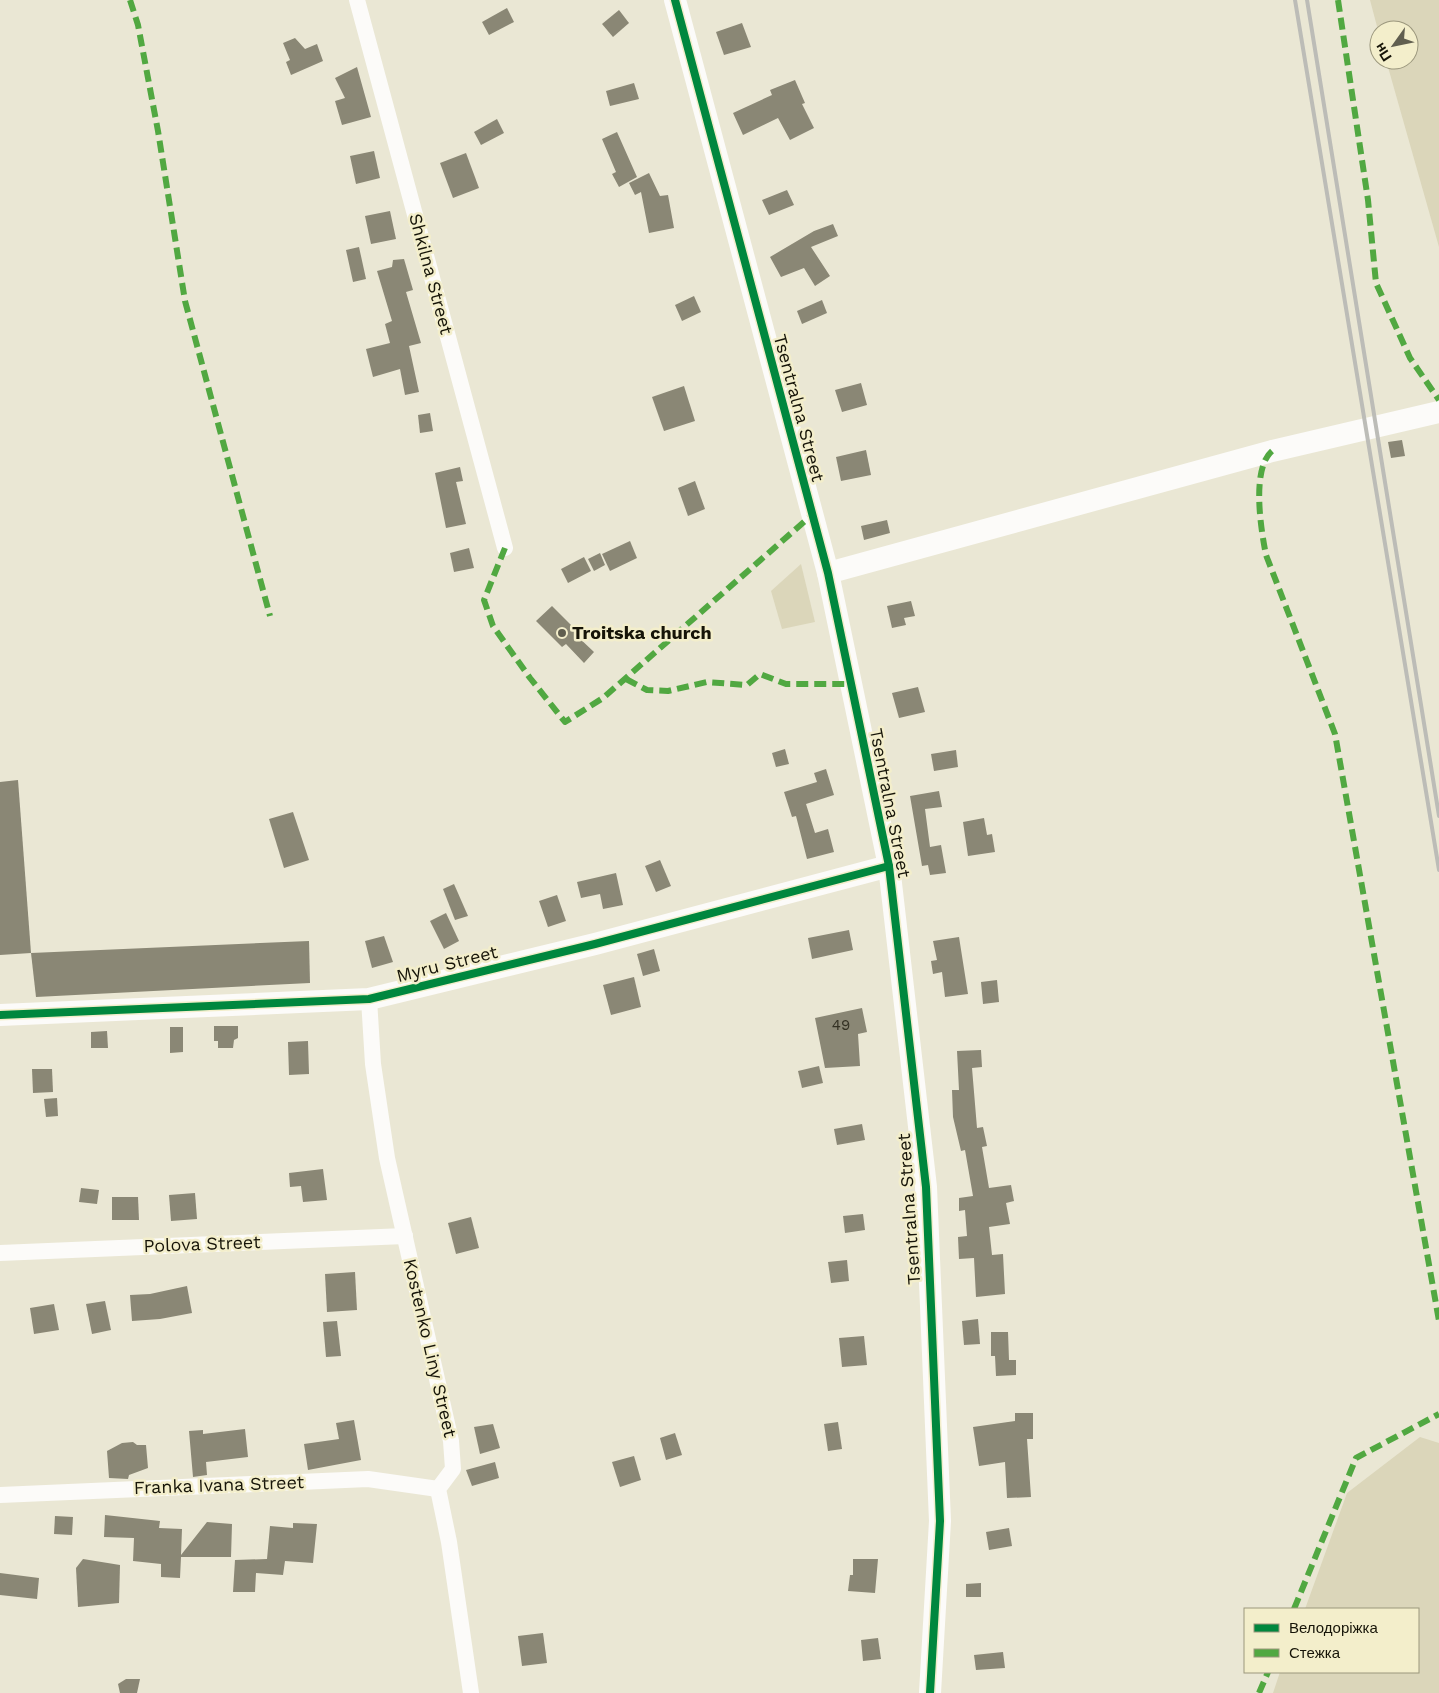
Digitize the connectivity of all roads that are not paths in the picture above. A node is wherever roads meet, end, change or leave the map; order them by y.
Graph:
1 (358, 0) edge
2 (675, 0) edge
3 (1439, 412) edge
4 (505, 548) dead end
5 (828, 573) junction
6 (889, 866) junction
7 (369, 999) junction
8 (0, 1015) edge
9 (404, 1236) junction
10 (0, 1253) edge
11 (438, 1489) junction
12 (0, 1495) edge
13 (471, 1693) edge
14 (930, 1693) edge

1 - 4 street, Shkilna Street
2 - 5 street, Tsentralna Street
3 - 5 street
5 - 6 street, Tsentralna Street
6 - 7 street, Myru Street
6 - 14 street, Tsentralna Street
7 - 8 street, Myru Street
7 - 9 street, Kostenko Liny Street
9 - 10 street, Polova Street
9 - 11 street, Kostenko Liny Street
11 - 12 street, Franka Ivana Street
11 - 13 street

